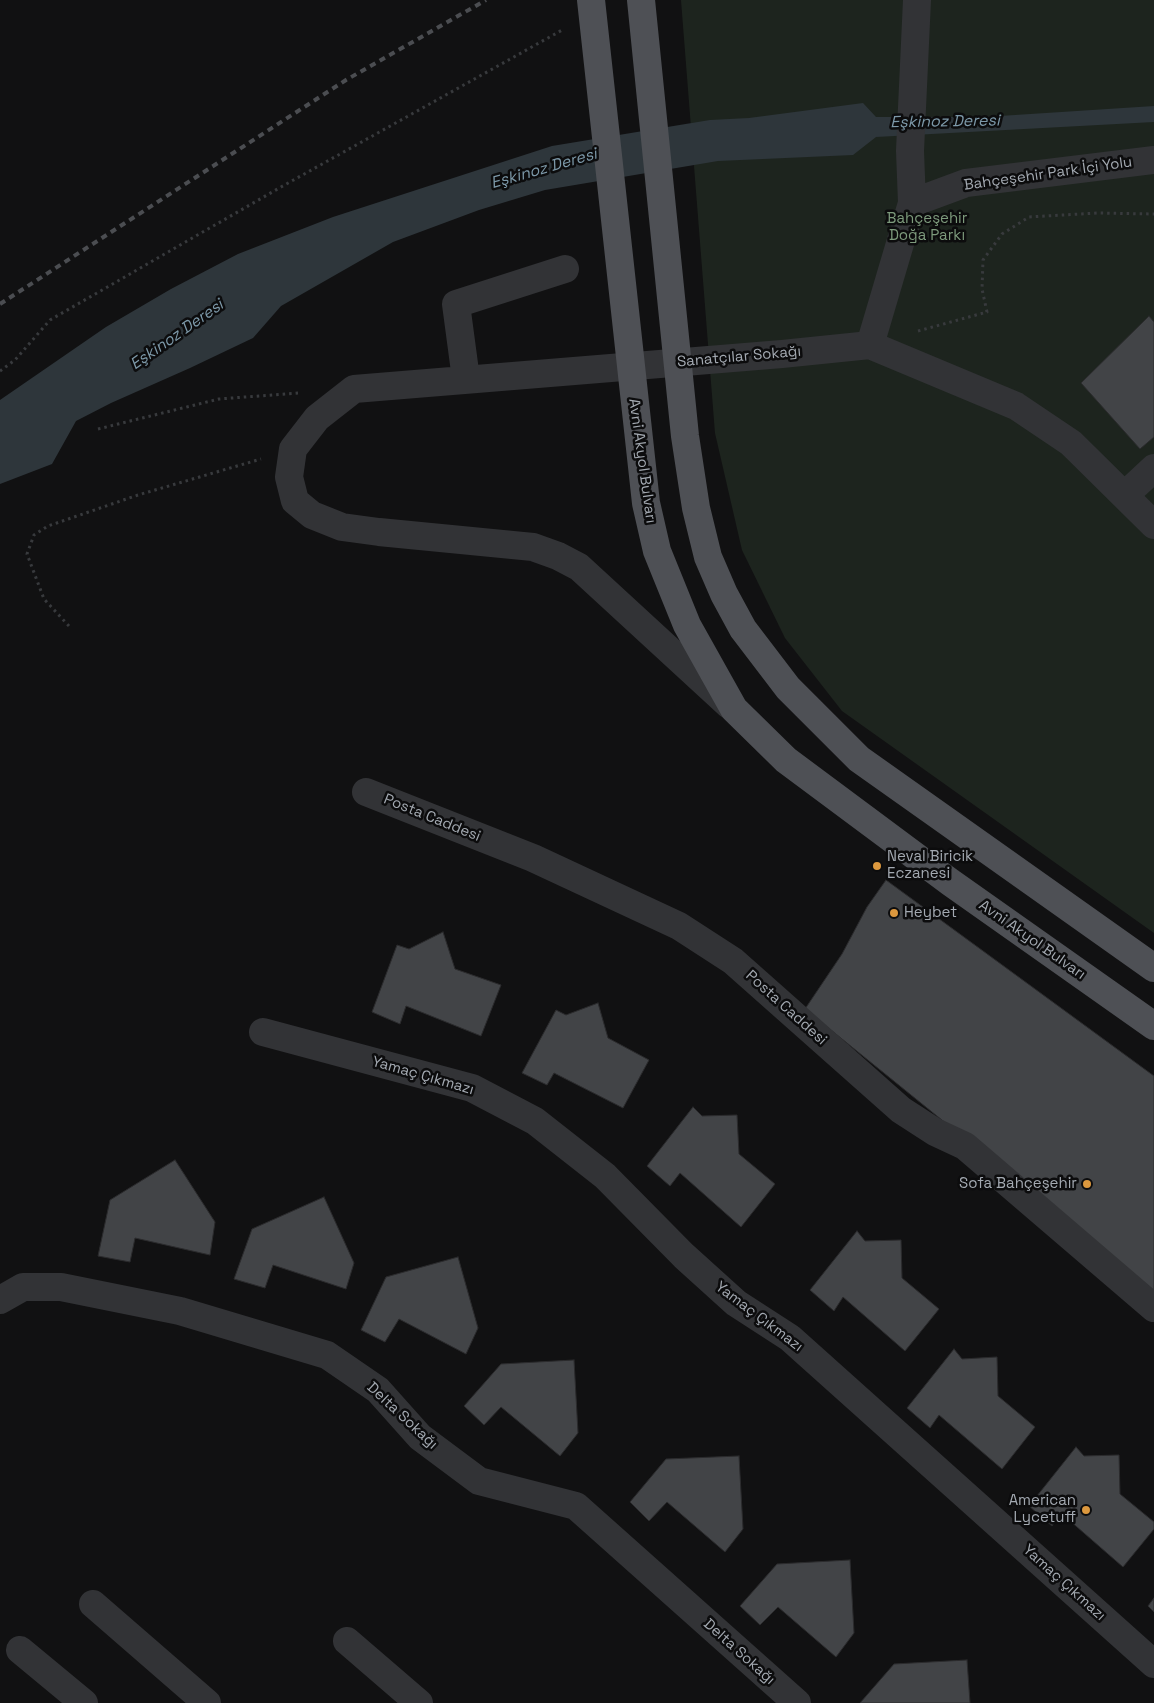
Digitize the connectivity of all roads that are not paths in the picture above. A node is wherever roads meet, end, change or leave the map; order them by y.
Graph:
1 (591, 0) edge
2 (641, 0) edge
3 (917, 0) edge
4 (1154, 160) edge
5 (912, 203) junction
6 (565, 269) dead end
7 (870, 345) junction
8 (466, 379) junction
9 (1154, 468) edge
10 (1125, 495) junction
11 (1154, 524) edge
12 (734, 709) junction
13 (366, 792) dead end
14 (1154, 968) edge
15 (1154, 1026) edge
16 (263, 1032) dead end
17 (0, 1300) edge
18 (1154, 1308) edge
19 (93, 1604) dead end
20 (347, 1640) dead end
21 (20, 1650) dead end
22 (1154, 1664) edge
23 (84, 1703) edge
24 (207, 1703) edge
25 (419, 1703) edge
26 (796, 1703) edge

1 - 12 main road, Avni Akyol Bulvarı
2 - 14 main road
3 - 5 street
4 - 5 street, Bahçeşehir Park İçi Yolu
5 - 7 street
6 - 8 street
7 - 8 street, Sanatçılar Sokağı
7 - 10 street, Sanatçılar Sokağı
8 - 12 street, Sanatçılar Sokağı
9 - 10 street
10 - 11 street, Sanatçılar Sokağı
12 - 15 main road, Avni Akyol Bulvarı
13 - 18 street, Posta Caddesi
16 - 22 street, Yamaç Çıkmazı
17 - 26 street, Delta Sokağı
19 - 24 street
20 - 25 street
21 - 23 street

